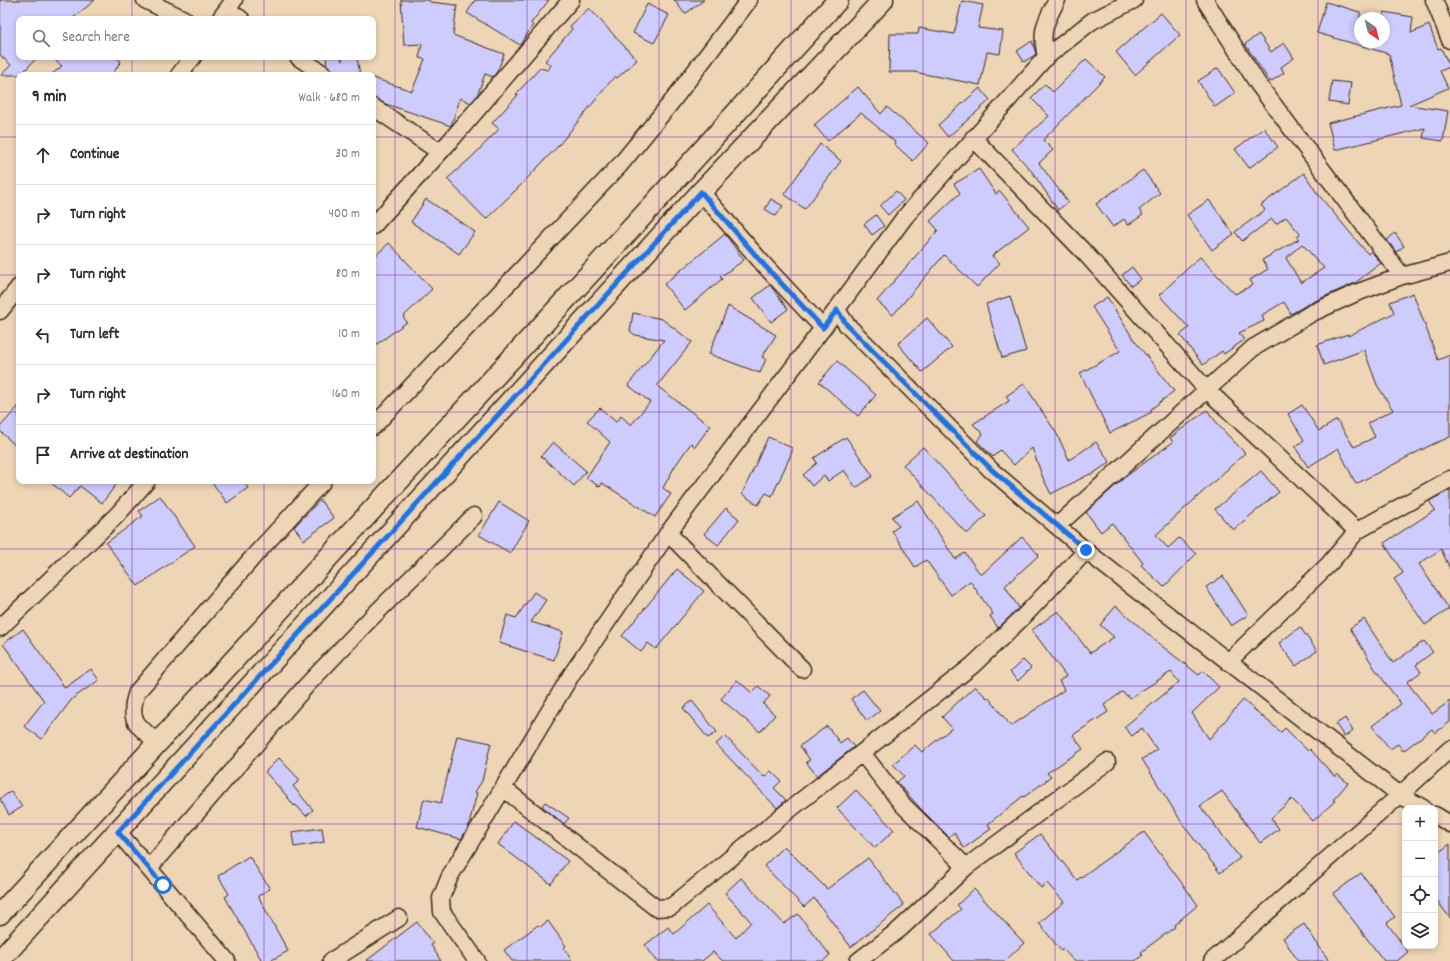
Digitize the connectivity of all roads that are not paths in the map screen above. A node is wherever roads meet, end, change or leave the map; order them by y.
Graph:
1 (145, 0) edge
2 (571, 0) edge
3 (749, 0) edge
4 (838, 0) edge
5 (883, 0) edge
6 (1057, 0) edge
7 (1134, 0) edge
8 (1205, 0) edge
9 (1434, 0) edge
10 (227, 10) edge
11 (178, 16) edge
12 (236, 16) edge
13 (1450, 40) edge
14 (1046, 57) junction
15 (191, 60) edge
16 (302, 60) edge
17 (181, 72) edge
18 (320, 72) edge
19 (376, 109) edge
20 (973, 138) junction
21 (440, 152) junction
22 (701, 192) junction
23 (376, 223) edge
24 (1450, 263) edge
25 (1402, 276) junction
26 (16, 291) edge
27 (837, 310) junction
28 (0, 311) edge
29 (823, 328) junction
30 (1206, 389) junction
31 (376, 424) edge
32 (1450, 479) edge
33 (144, 484) edge
34 (321, 484) edge
35 (474, 516) dead end
36 (1057, 526) junction
37 (1357, 531) junction
38 (668, 533) junction
39 (1086, 550) junction
40 (0, 628) edge
41 (1228, 662) junction
42 (802, 669) dead end
43 (158, 743) junction
44 (1450, 749) edge
45 (862, 753) junction
46 (1108, 762) dead end
47 (503, 788) junction
48 (1400, 794) junction
49 (1418, 805) edge
50 (1438, 817) edge
51 (1450, 824) edge
52 (118, 832) junction
53 (966, 867) junction
54 (149, 868) junction
55 (0, 914) edge
56 (399, 918) dead end
57 (0, 960) edge
58 (227, 961) edge
59 (331, 961) edge
60 (477, 961) edge
61 (858, 961) edge
62 (1212, 961) edge

1 - 11 street
2 - 21 street
3 - 31 street
4 - 43 main road
5 - 22 main road
6 - 14 street
7 - 14 street
8 - 25 street
9 - 13 street
10 - 12 street
14 - 20 street
15 - 17 street
16 - 18 street
19 - 21 street
20 - 27 street
20 - 30 street
21 - 23 street
22 - 29 street
22 - 52 main road
24 - 25 street
25 - 30 street
26 - 28 street
27 - 29 street
27 - 36 street
29 - 38 street
30 - 36 street
30 - 37 street
32 - 37 street
33 - 40 street
34 - 43 street
35 - 54 street
36 - 39 street
37 - 41 street
38 - 42 street
38 - 47 street
39 - 41 street
39 - 45 street
41 - 48 street
43 - 55 main road
44 - 48 street
45 - 47 street
45 - 53 street
46 - 53 street
47 - 60 street
48 - 49 street
48 - 62 street
50 - 51 street
52 - 54 street
52 - 57 main road
53 - 61 street
54 - 58 street
56 - 59 street

